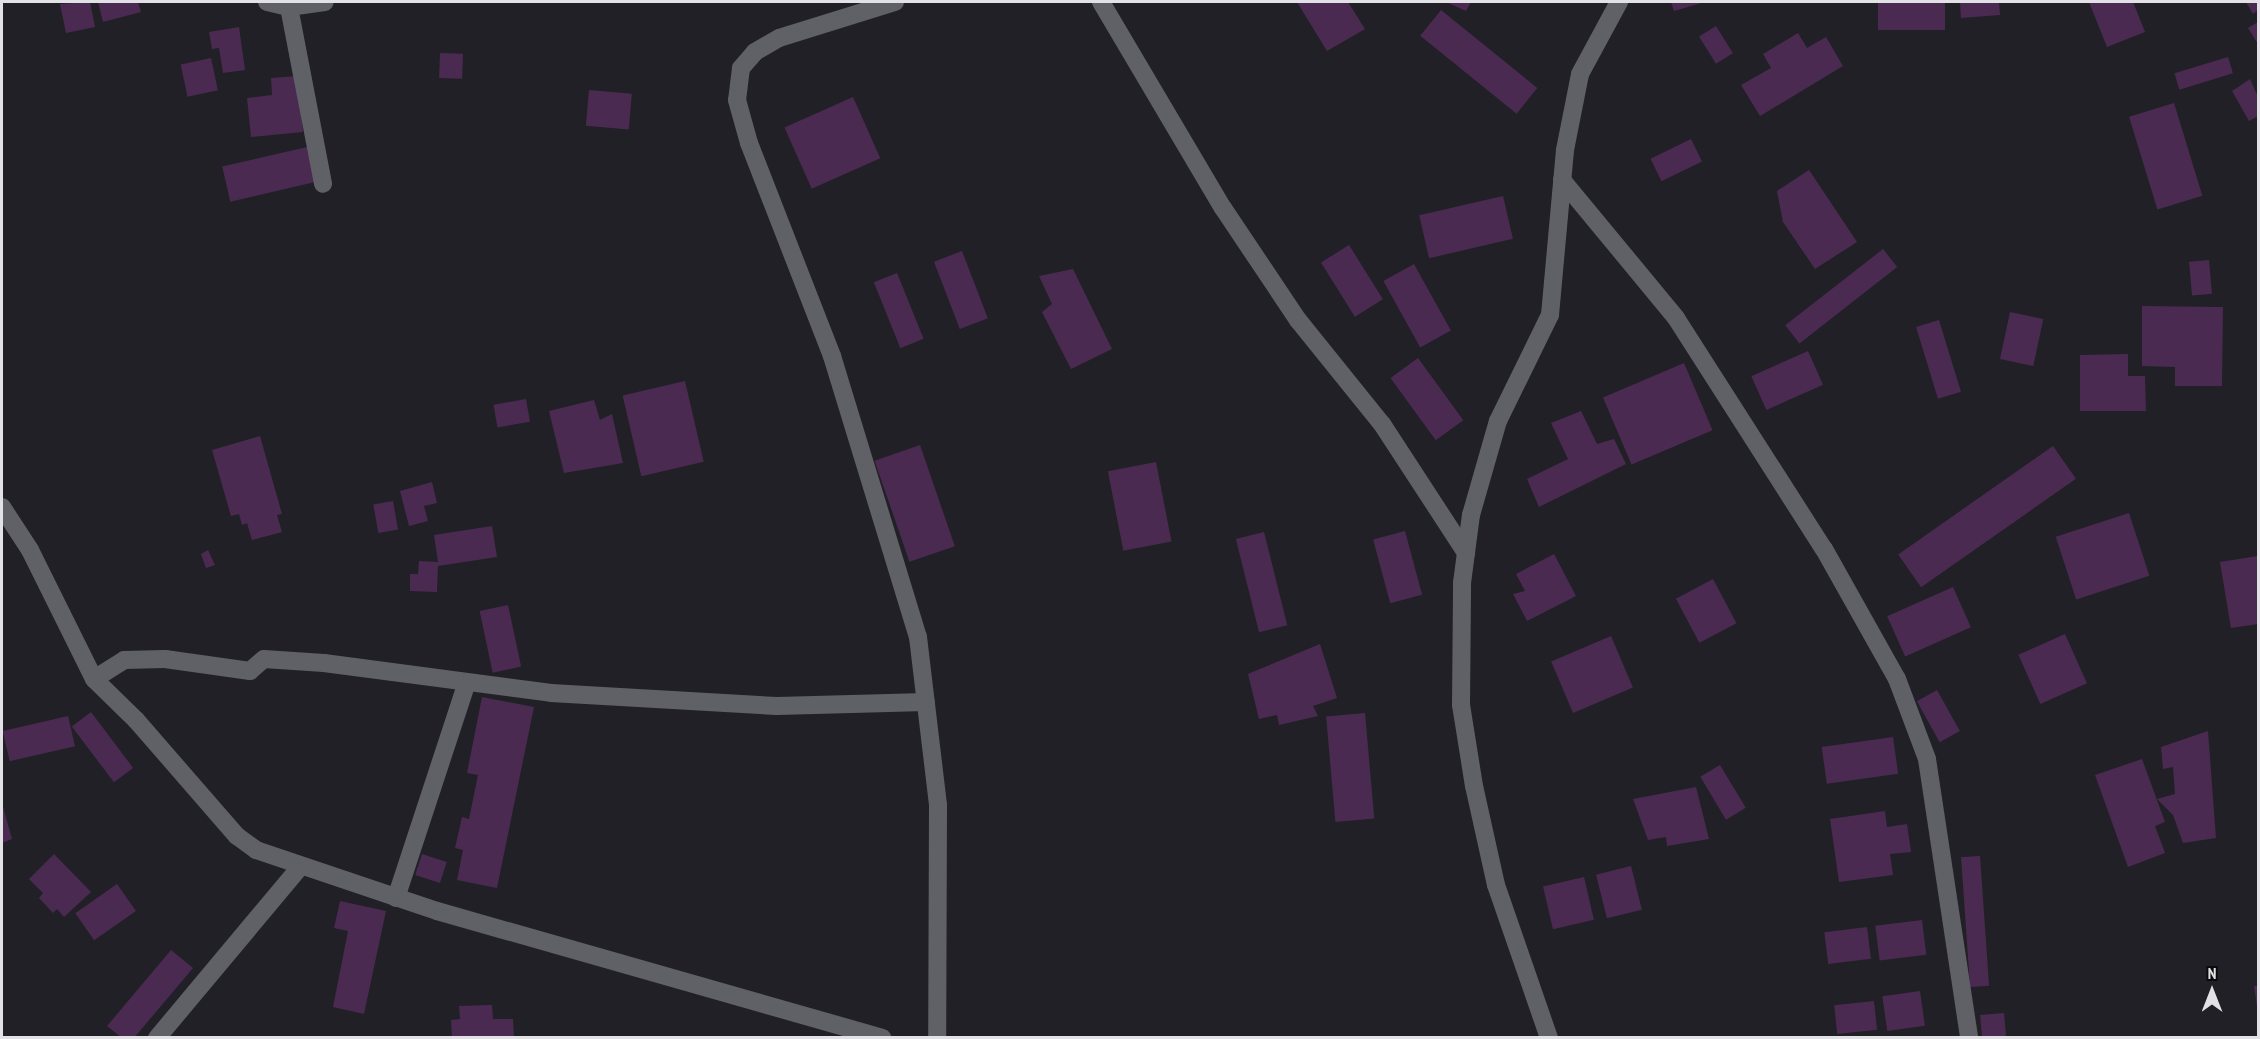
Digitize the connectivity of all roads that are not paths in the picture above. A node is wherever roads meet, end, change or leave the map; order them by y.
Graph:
1 (267, 2) edge
2 (325, 2) edge
3 (895, 2) edge
4 (1101, 2) edge
5 (1619, 2) edge
6 (290, 7) junction
7 (1562, 180) junction
8 (323, 184) dead end
9 (2, 507) edge
10 (1466, 553) junction
11 (94, 680) junction
12 (466, 682) junction
13 (926, 702) junction
14 (300, 867) junction
15 (396, 898) junction
16 (157, 1038) edge
17 (882, 1038) edge
18 (937, 1038) edge
19 (1549, 1038) edge
20 (1969, 1038) edge

1 - 6 street
2 - 6 street
3 - 13 street
4 - 10 street
5 - 7 street
6 - 8 street
7 - 10 street
7 - 20 street
9 - 11 street
10 - 19 street
11 - 12 street
11 - 14 street
12 - 13 street
12 - 15 street
13 - 18 street
14 - 15 street
14 - 16 street
15 - 17 street

